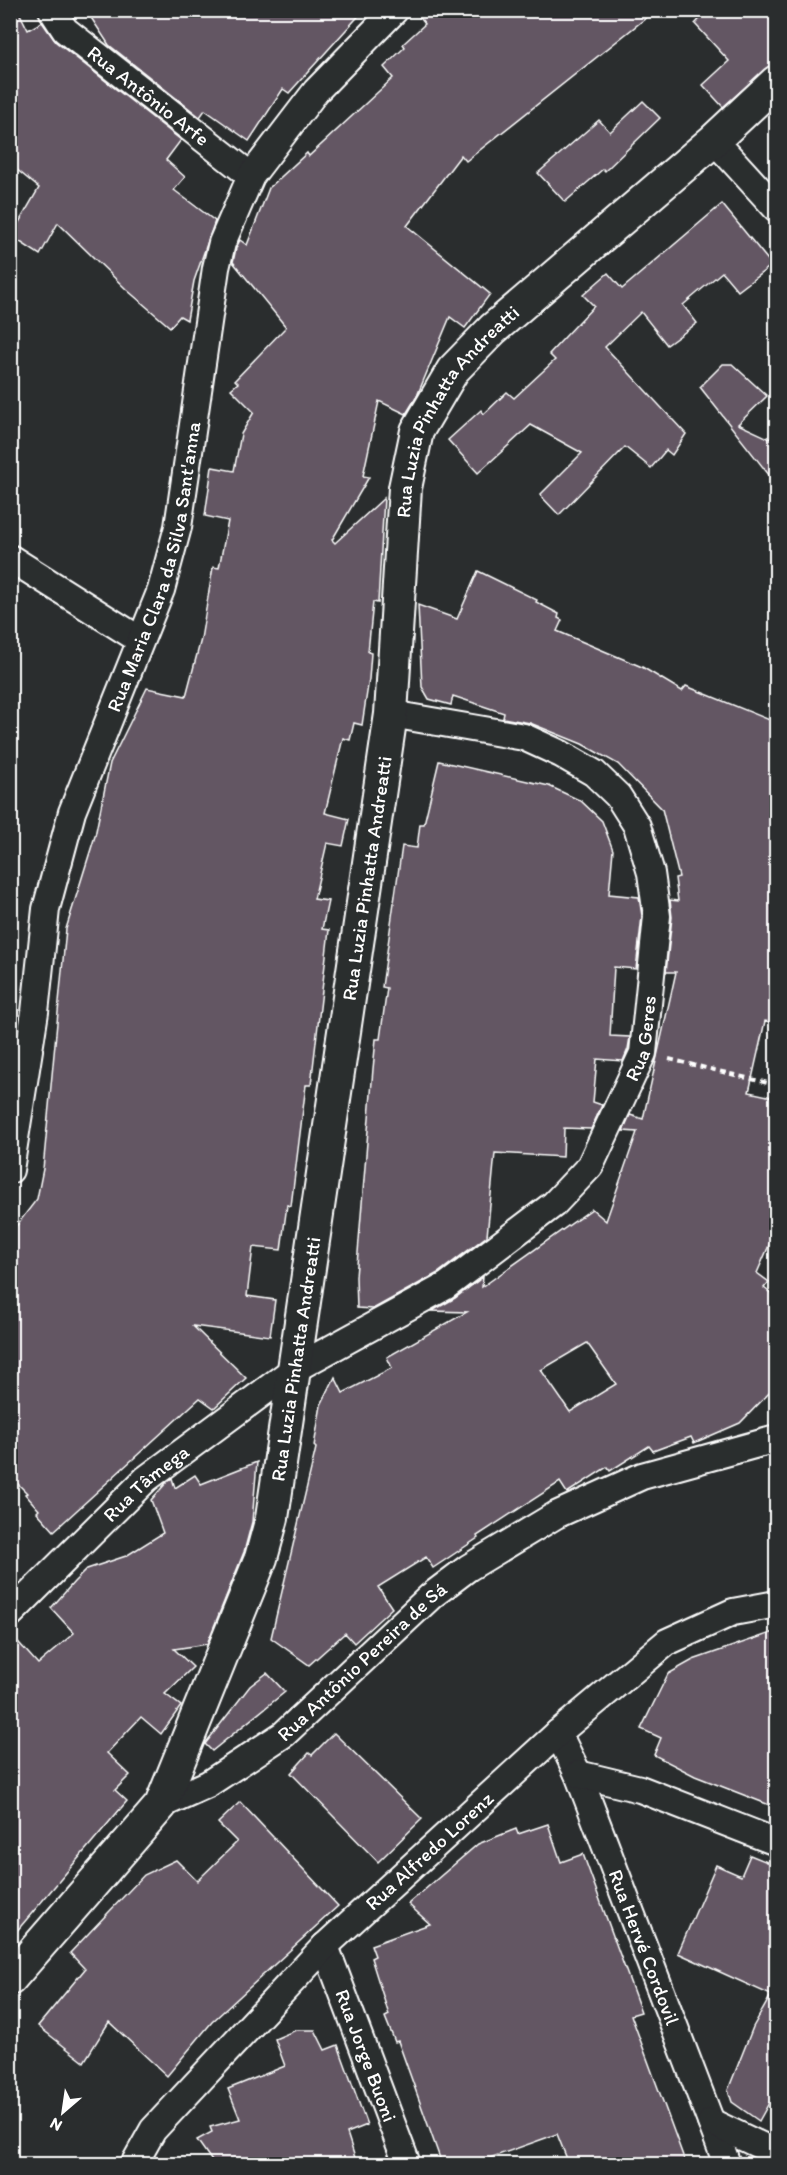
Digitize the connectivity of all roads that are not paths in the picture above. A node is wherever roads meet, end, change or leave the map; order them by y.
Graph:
1 (52, 10) edge
2 (395, 10) edge
3 (777, 82) edge
4 (714, 140) junction
5 (251, 176) junction
6 (777, 208) edge
7 (10, 558) edge
8 (140, 640) junction
9 (391, 714) junction
10 (11, 1168) edge
11 (296, 1368) junction
12 (777, 1439) edge
13 (777, 1604) edge
14 (10, 1614) edge
15 (558, 1733) junction
16 (578, 1774) junction
17 (160, 1805) junction
18 (777, 1842) edge
19 (325, 1946) junction
20 (10, 1979) edge
21 (711, 2122) junction
22 (777, 2153) edge
23 (134, 2164) edge
24 (407, 2164) edge
25 (727, 2164) edge

1 - 5 street, Rua Antônio Arfe
2 - 5 street, Rua Maria Clara da Silva Sant'anna
3 - 4 street, Rua Luzia Pinhatta Andreatti
4 - 6 street
4 - 9 street, Rua Luzia Pinhatta Andreatti
5 - 8 street, Rua Maria Clara da Silva Sant'anna
7 - 8 street
8 - 10 street, Rua Maria Clara da Silva Sant'anna
9 - 11 street, Rua Luzia Pinhatta Andreatti
9 - 11 street, Rua Geres
11 - 14 street, Rua Tâmega
11 - 17 street, Rua Luzia Pinhatta Andreatti
12 - 17 street, Rua Antônio Pereira de Sá
13 - 15 street, Rua Alfredo Lorenz
15 - 16 street, Rua Hervé Cordovil
15 - 19 street, Rua Alfredo Lorenz
16 - 18 street
16 - 21 street, Rua Hervé Cordovil
17 - 20 street, Rua Antônio Pereira de Sá
19 - 23 street, Rua Alfredo Lorenz
19 - 24 street, Rua Jorge Buoni
21 - 22 street
21 - 25 street, Rua Hervé Cordovil

